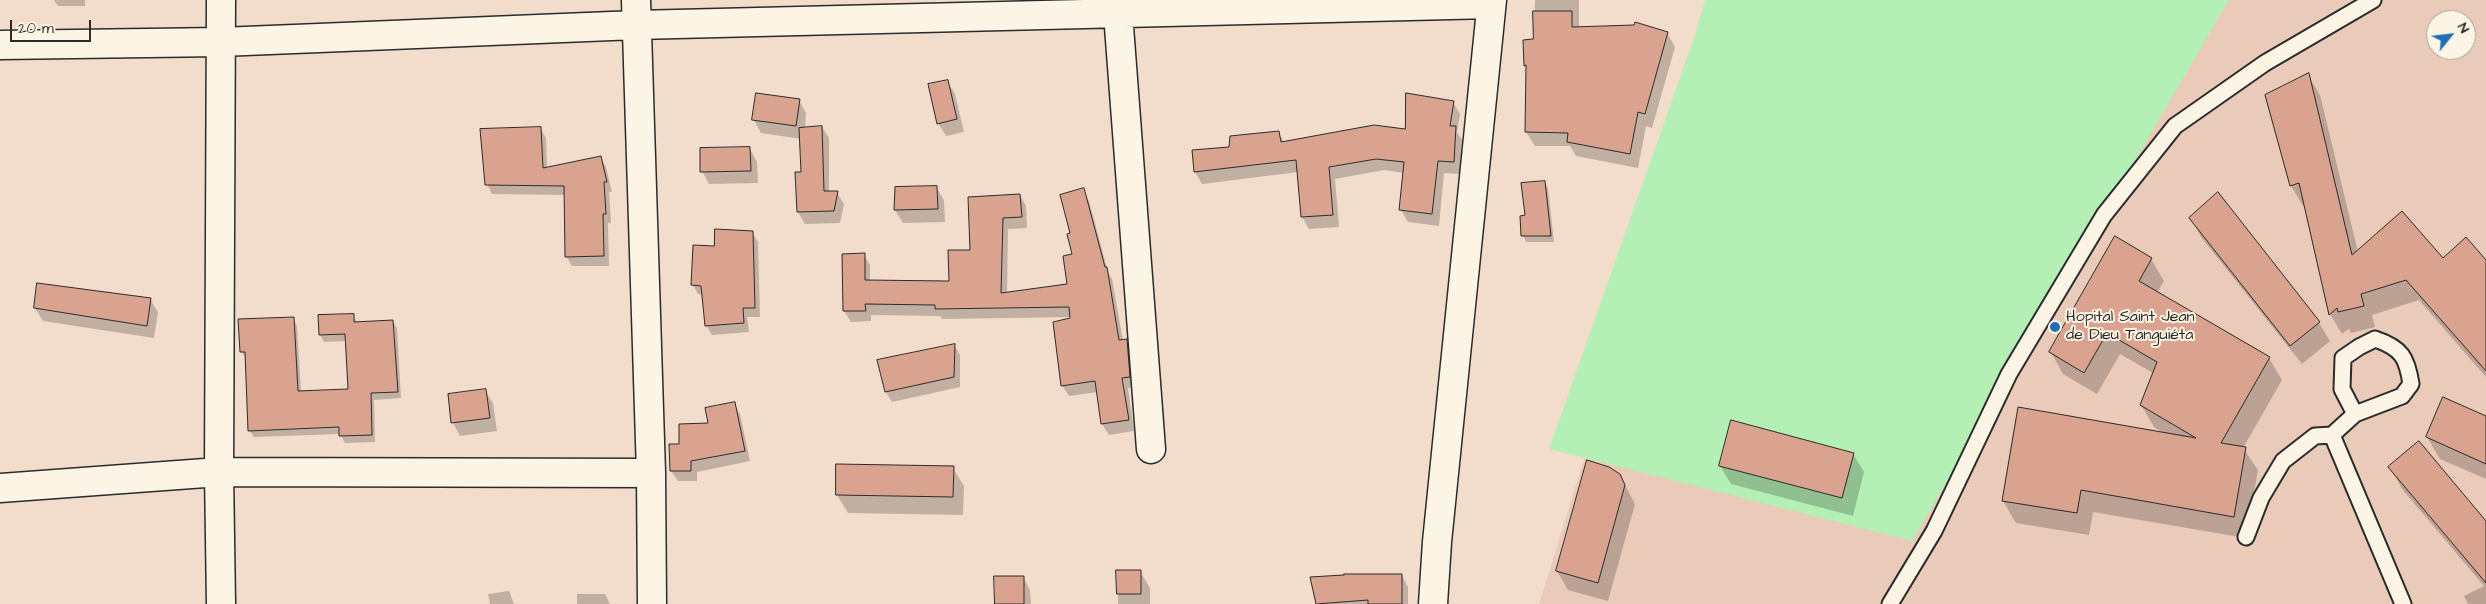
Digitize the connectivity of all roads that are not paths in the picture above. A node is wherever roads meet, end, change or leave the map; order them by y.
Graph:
1 (221, 0) edge
2 (2373, 0) edge
3 (1491, 2) edge
4 (1117, 7) edge
5 (636, 13) edge
6 (221, 42) junction
7 (0, 45) edge
8 (2356, 414) junction
9 (2332, 434) junction
10 (1151, 448) dead end
11 (219, 472) junction
12 (651, 473) junction
13 (0, 488) edge
14 (2246, 538) dead end
15 (221, 604) edge
16 (652, 604) edge
17 (1432, 604) edge
18 (1890, 604) edge
19 (2403, 604) edge

1 - 6 street
2 - 18 lane
3 - 4 street
3 - 17 street
4 - 5 street
4 - 10 street
5 - 6 street
5 - 12 street
6 - 7 street
6 - 11 street
8 - 8 lane
8 - 9 lane
9 - 14 lane
9 - 19 lane
11 - 12 street
11 - 13 street
11 - 15 street
12 - 16 street

